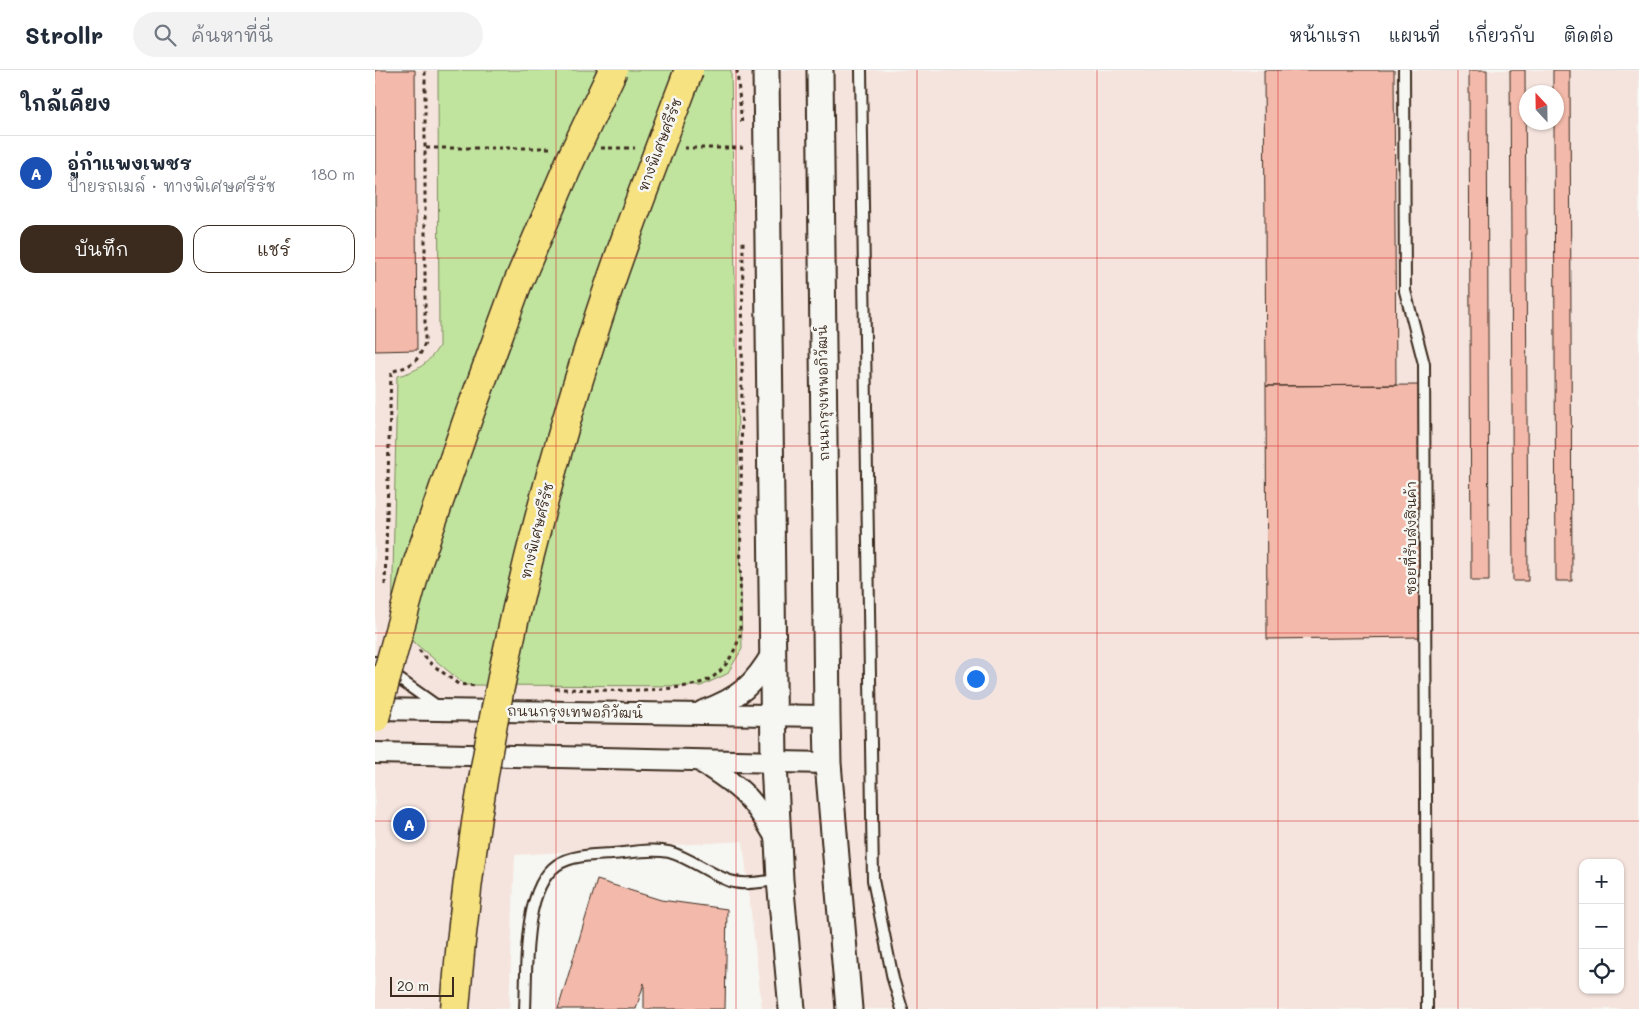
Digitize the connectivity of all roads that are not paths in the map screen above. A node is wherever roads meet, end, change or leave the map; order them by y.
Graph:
1 (613, 70) edge
2 (689, 70) edge
3 (766, 70) edge
4 (820, 70) edge
5 (861, 70) edge
6 (1404, 70) edge
7 (773, 652) junction
8 (375, 662) edge
9 (375, 709) edge
10 (443, 710) junction
11 (695, 715) junction
12 (775, 716) junction
13 (827, 716) junction
14 (375, 718) edge
15 (375, 753) edge
16 (699, 761) junction
17 (828, 763) junction
18 (774, 764) junction
19 (778, 842) junction
20 (780, 880) junction
21 (455, 1009) edge
22 (525, 1009) edge
23 (792, 1009) edge
24 (849, 1009) edge
25 (902, 1009) edge
26 (1427, 1009) edge

1 - 14 highway, bridge
2 - 21 highway, ทางพิเศษศรีรัช, bridge
3 - 7 street
4 - 13 street, ถนนกรุงเทพอภิวัฒน์
5 - 25 lane
6 - 26 lane, ซอยที่รับส่งสินค้า
7 - 11 street
7 - 12 street
8 - 10 lane
9 - 10 street, ถนนกรุงเทพอภิวัฒน์
10 - 11 street, ถนนกรุงเทพอภิวัฒน์
11 - 12 street, ถนนกรุงเทพอภิวัฒน์
12 - 13 street, ถนนกรุงเทพอภิวัฒน์
12 - 18 street
13 - 17 street, ถนนกรุงเทพอภิวัฒน์
15 - 16 street
16 - 18 street
16 - 19 street
17 - 18 street
17 - 24 street, ถนนกรุงเทพอภิวัฒน์
18 - 19 street
19 - 20 street
20 - 22 lane
20 - 23 street

